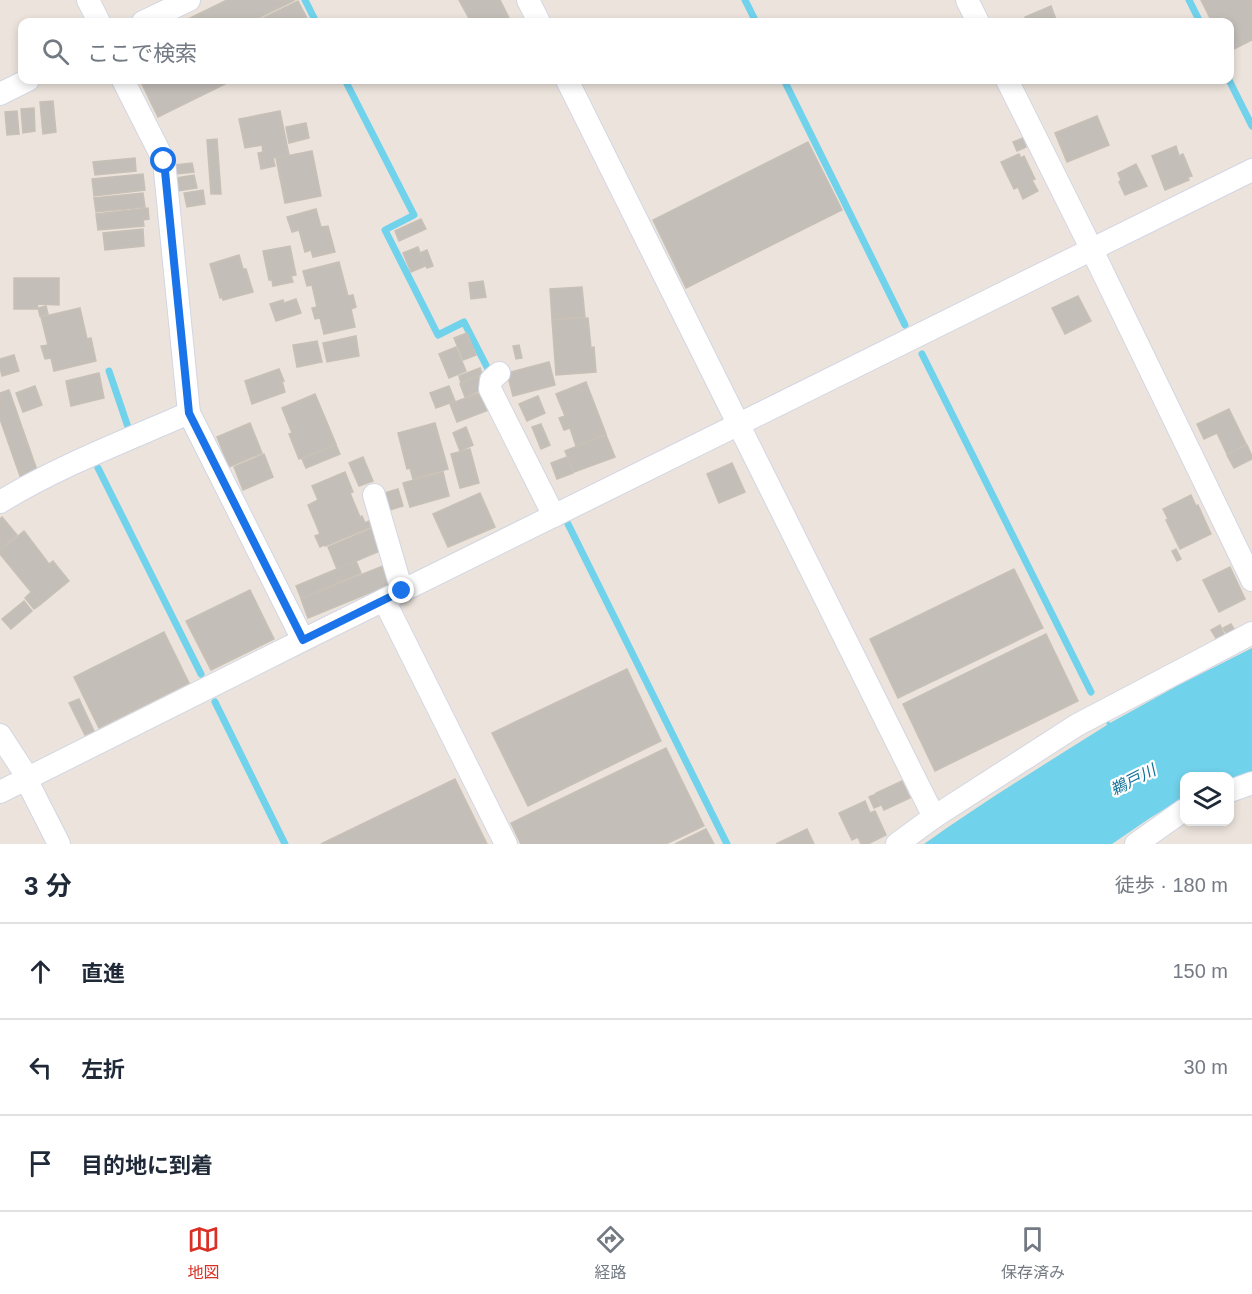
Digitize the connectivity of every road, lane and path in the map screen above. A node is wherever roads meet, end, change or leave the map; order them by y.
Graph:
1 (87, 0) edge
2 (189, 0) edge
3 (528, 0) edge
4 (967, 0) edge
5 (97, 18) edge
6 (151, 18) edge
7 (537, 18) edge
8 (976, 18) edge
9 (20, 84) edge
10 (125, 84) edge
11 (569, 84) edge
12 (1009, 84) edge
13 (0, 94) edge
14 (1252, 170) edge
15 (1092, 250) junction
16 (499, 373) dead end
17 (189, 413) junction
18 (738, 425) junction
19 (374, 495) dead end
20 (0, 502) edge
21 (554, 516) junction
22 (1252, 580) edge
23 (393, 595) junction
24 (1252, 633) edge
25 (303, 640) junction
26 (0, 735) edge
27 (27, 778) junction
28 (1252, 783) edge
29 (1234, 790) edge
30 (0, 792) edge
31 (1180, 813) edge
32 (934, 817) junction
33 (59, 844) edge
34 (506, 844) edge
35 (897, 844) edge
36 (1136, 844) edge

1 - 5 street
2 - 6 street
3 - 7 street
4 - 8 street
9 - 13 street
10 - 17 street
11 - 18 street
12 - 15 street
14 - 15 street
15 - 18 street
15 - 22 street
16 - 21 street
17 - 20 street
17 - 25 street
18 - 21 street
18 - 32 street
19 - 23 street
21 - 23 street
23 - 25 street
23 - 34 street
24 - 32 street
25 - 27 street
26 - 27 street
27 - 30 street
27 - 33 street
28 - 29 street
31 - 36 street
32 - 35 street

